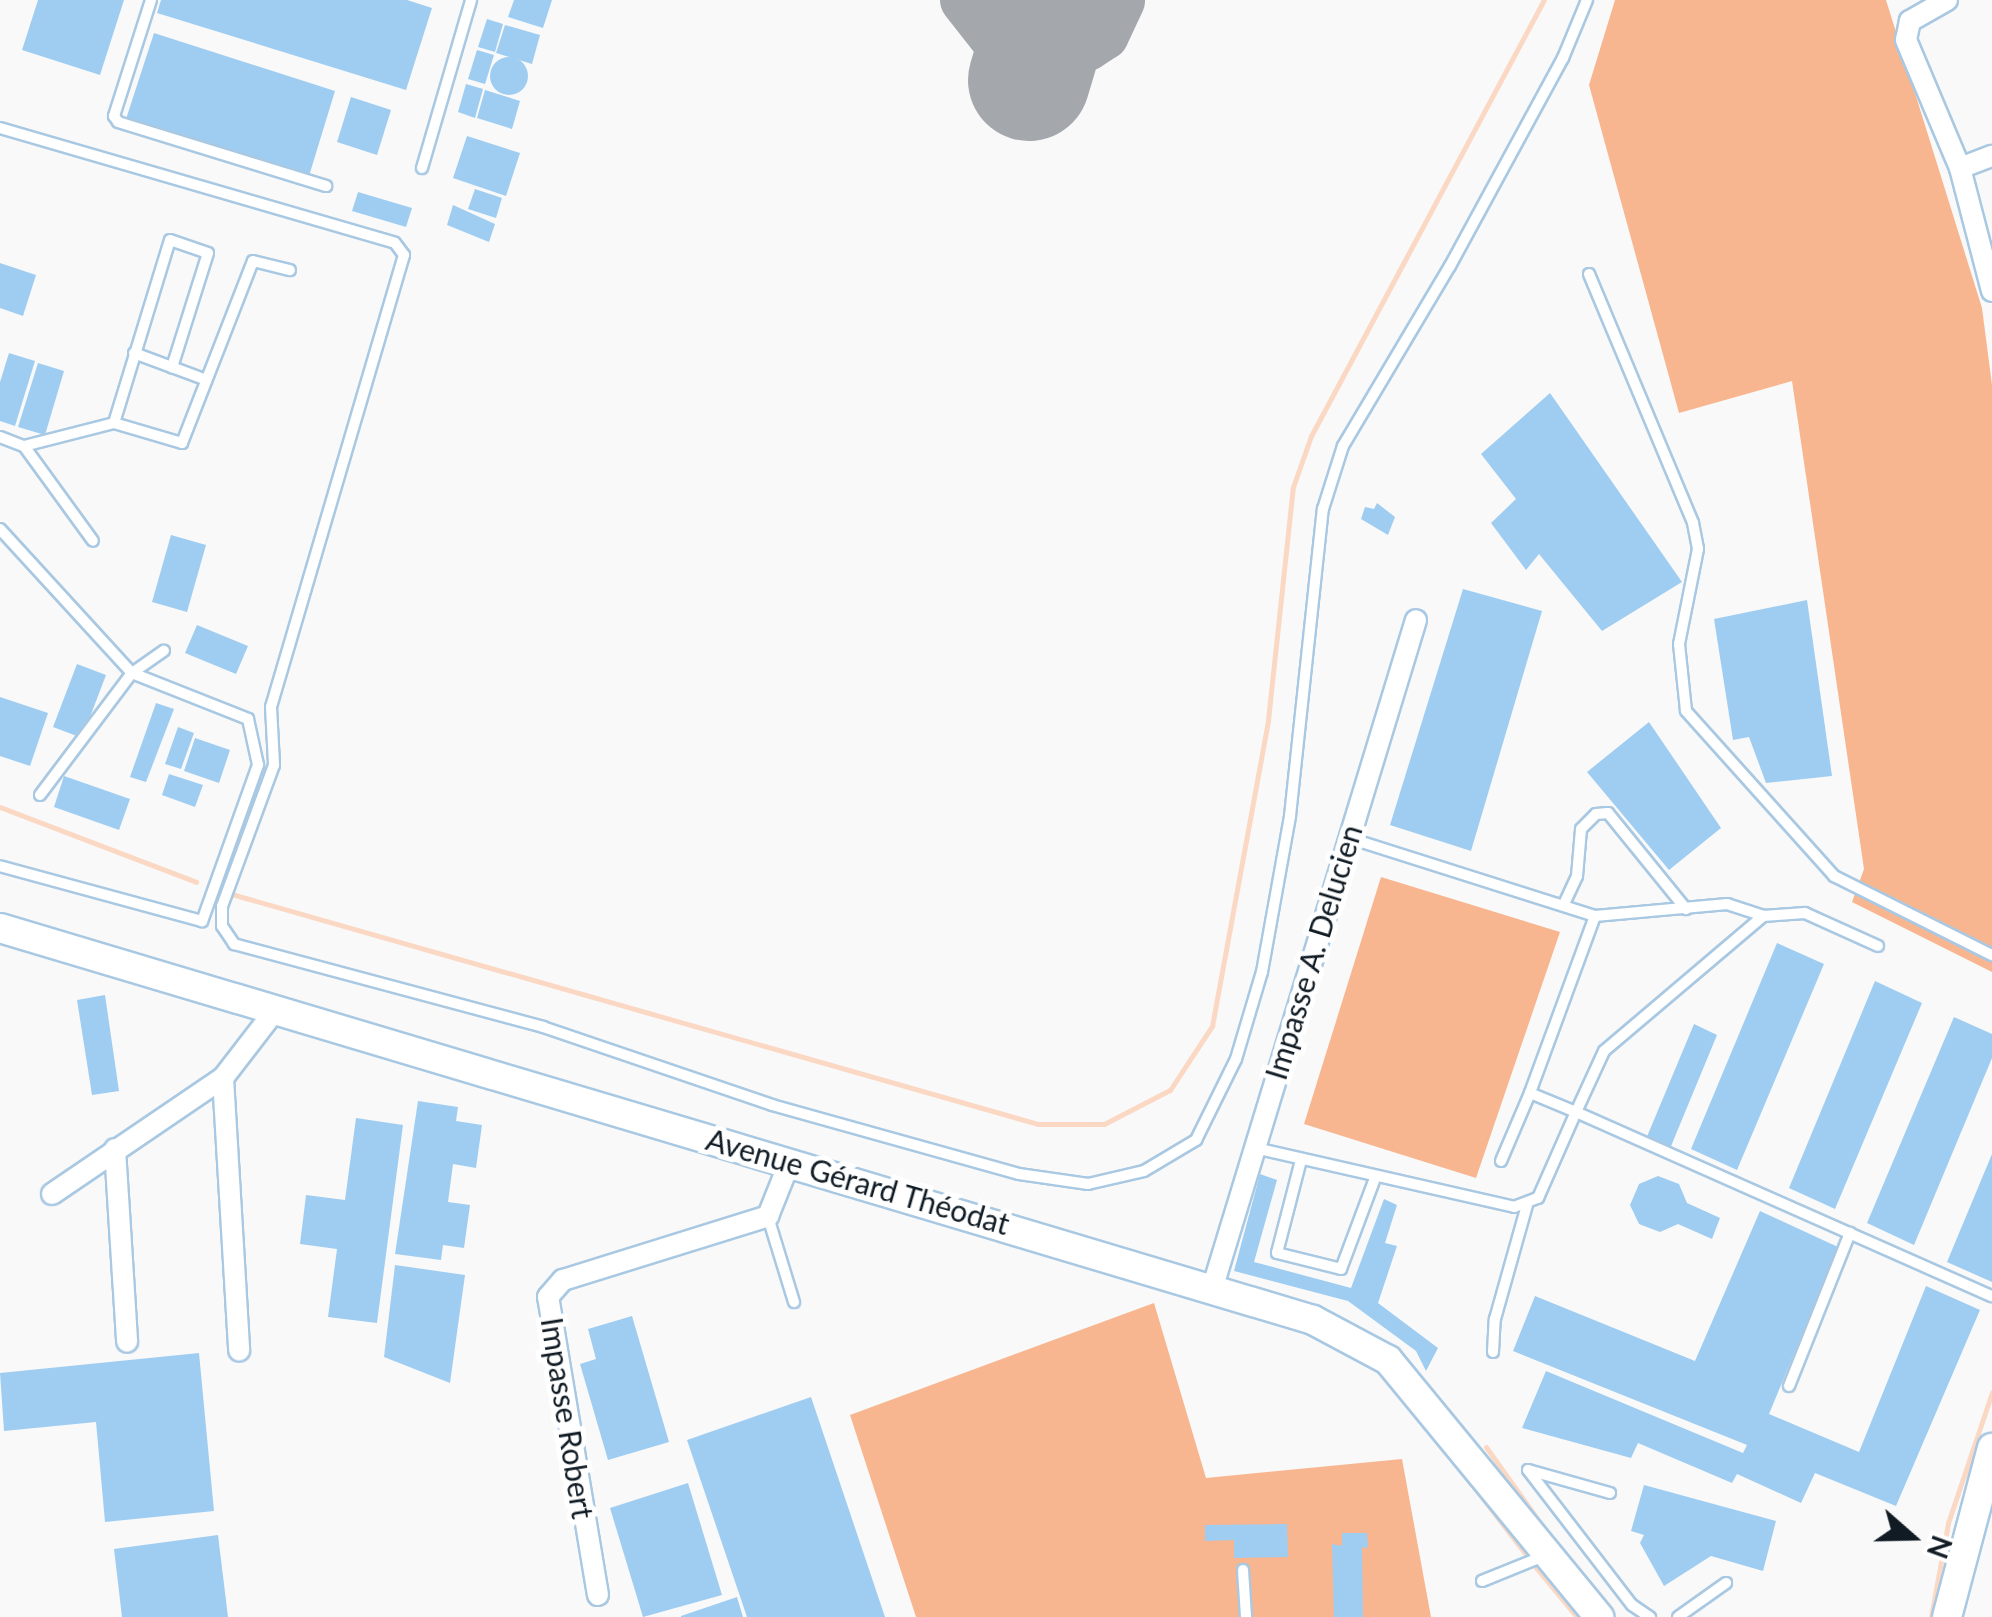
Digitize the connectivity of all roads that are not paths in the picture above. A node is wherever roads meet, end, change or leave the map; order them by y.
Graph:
1 (151, 0) edge
2 (471, 0) edge
3 (1587, 0) edge
4 (1946, 0) edge
5 (0, 128) edge
6 (1992, 156) edge
7 (422, 168) dead end
8 (1960, 168) junction
9 (326, 186) dead end
10 (290, 270) dead end
11 (1590, 274) dead end
12 (1992, 291) edge
13 (134, 353) junction
14 (172, 367) junction
15 (204, 379) junction
16 (114, 423) junction
17 (0, 437) edge
18 (24, 446) junction
19 (0, 529) edge
20 (92, 540) dead end
21 (1416, 620) dead end
22 (164, 651) dead end
23 (132, 674) junction
24 (40, 795) dead end
25 (1348, 838) junction
26 (0, 866) edge
27 (1564, 904) junction
28 (1686, 909) junction
29 (1595, 916) junction
30 (1763, 916) junction
31 (0, 928) edge
32 (1878, 946) dead end
33 (1992, 955) edge
34 (276, 1008) junction
35 (223, 1078) junction
36 (1530, 1093) junction
37 (1576, 1112) junction
38 (115, 1148) junction
39 (1254, 1148) junction
40 (1300, 1160) junction
41 (1501, 1161) dead end
42 (790, 1162) junction
43 (1375, 1178) junction
44 (52, 1194) dead end
45 (1527, 1205) junction
46 (768, 1216) junction
47 (1850, 1233) junction
48 (1213, 1286) junction
49 (1992, 1296) edge
50 (794, 1302) dead end
51 (126, 1342) dead end
52 (238, 1351) dead end
53 (1492, 1352) dead end
54 (1789, 1386) dead end
55 (1992, 1448) edge
56 (1610, 1493) dead end
57 (1978, 1550) edge
58 (1547, 1555) junction
59 (1243, 1570) dead end
60 (1482, 1581) dead end
61 (1726, 1582) dead end
62 (598, 1595) dead end
63 (1246, 1617) edge
64 (1599, 1617) edge
65 (1650, 1617) edge
66 (1678, 1617) edge
67 (1947, 1617) edge

1 - 9 lane
2 - 7 lane
3 - 5 lane
4 - 8 street
6 - 8 street
8 - 12 street
10 - 15 lane
11 - 33 lane
13 - 14 lane
13 - 14 lane
13 - 16 lane
14 - 15 lane
15 - 16 lane
16 - 18 lane
17 - 18 lane
18 - 20 lane
19 - 23 lane
21 - 25 street, Impasse A. Delucien
22 - 23 lane
23 - 24 lane
23 - 26 lane
25 - 27 lane
25 - 39 street, Impasse A. Delucien
27 - 28 lane
27 - 29 lane
28 - 29 lane
28 - 30 lane
29 - 36 lane
30 - 32 lane
30 - 37 lane
31 - 34 street, Avenue Gérard Théodat
34 - 35 street
34 - 42 street, Avenue Gérard Théodat
35 - 38 street
35 - 52 street
36 - 37 lane
36 - 41 lane
37 - 45 lane
37 - 47 lane
38 - 44 street
38 - 51 street
39 - 40 lane
39 - 48 street, Impasse A. Delucien
40 - 43 lane
40 - 43 lane
42 - 46 street
42 - 48 street, Avenue Gérard Théodat
43 - 45 lane
45 - 53 lane
46 - 50 lane
46 - 62 street, Impasse Robert
47 - 49 lane
47 - 54 lane
48 - 58 street, Avenue Gérard Théodat
55 - 57 street
56 - 65 lane
57 - 67 street
58 - 60 lane
58 - 64 street, Avenue Gérard Théodat
59 - 63 lane
61 - 66 lane

